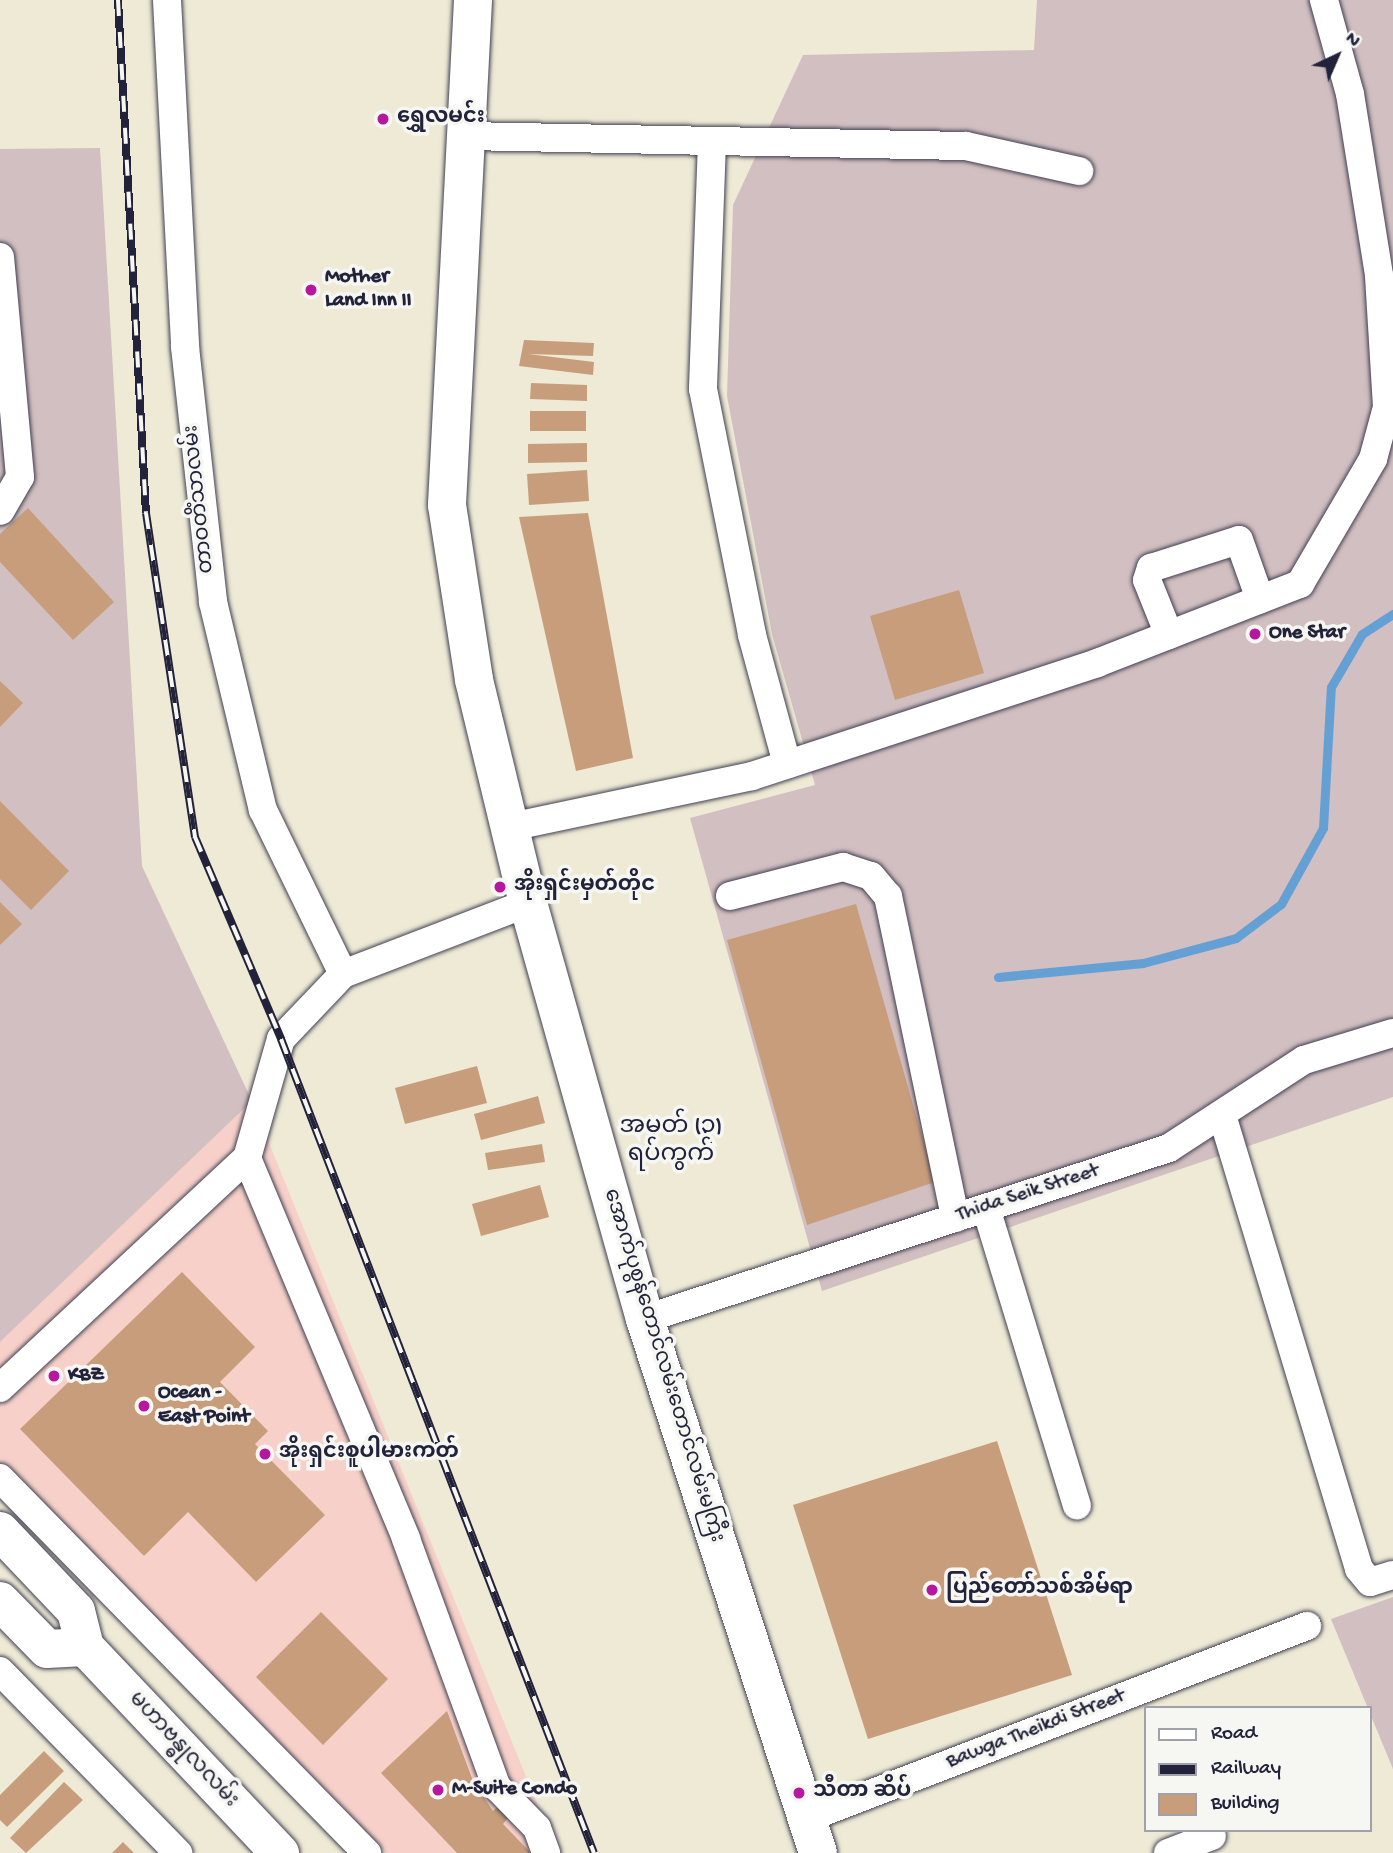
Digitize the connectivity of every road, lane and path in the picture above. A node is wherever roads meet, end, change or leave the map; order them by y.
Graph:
1 (167, 0) edge
2 (473, 0) edge
3 (1324, 0) edge
4 (466, 136) junction
5 (712, 142) junction
6 (1079, 171) dead end
7 (0, 257) edge
8 (0, 511) edge
9 (1260, 600) junction
10 (1169, 635) junction
11 (787, 764) junction
12 (510, 827) junction
13 (730, 897) dead end
14 (527, 903) junction
15 (343, 974) junction
16 (1393, 1033) edge
17 (1222, 1115) junction
18 (247, 1158) junction
19 (986, 1208) junction
20 (955, 1218) junction
21 (645, 1319) junction
22 (0, 1388) edge
23 (0, 1478) edge
24 (1077, 1506) dead end
25 (0, 1531) edge
26 (1393, 1575) edge
27 (0, 1601) edge
28 (1307, 1626) dead end
29 (85, 1647) junction
30 (0, 1671) edge
31 (812, 1836) edge
32 (1212, 1836) dead end
33 (178, 1853) edge
34 (280, 1853) edge
35 (368, 1853) edge
36 (546, 1853) edge
37 (1168, 1853) edge

1 - 15 street, တာဝတိံသာလမ်း
2 - 4 main road, အောက်ပုစွန်တောင်လမ်းတောင်လမ်းမကြီး
3 - 9 street
4 - 5 street
4 - 12 main road, အောက်ပုစွန်တောင်လမ်းတောင်လမ်းမကြီး
5 - 6 street
5 - 11 street
7 - 8 street
9 - 10 street
9 - 10 street
10 - 11 street
11 - 12 street
12 - 14 main road, အောက်ပုစွန်တောင်လမ်းတောင်လမ်းမကြီး
13 - 20 street
14 - 15 street
14 - 21 main road, အောက်ပုစွန်တောင်လမ်းတောင်လမ်းမကြီး
15 - 18 street
16 - 17 street, Thida Seik Street
17 - 19 street, Thida Seik Street
17 - 26 street
18 - 22 street
18 - 36 street
19 - 20 street, Thida Seik Street
19 - 24 street
20 - 21 street, Thida Seik Street
21 - 31 main road, အောက်ပုစွန်တောင်လမ်းတောင်လမ်းမကြီး
23 - 35 street
25 - 29 main road, မဟာဗန္ဓုလလမ်း
27 - 29 main road
28 - 31 street, Bawga Theikdi Street
29 - 34 main road, မဟာဗန္ဓုလလမ်း
30 - 33 street
32 - 37 street

